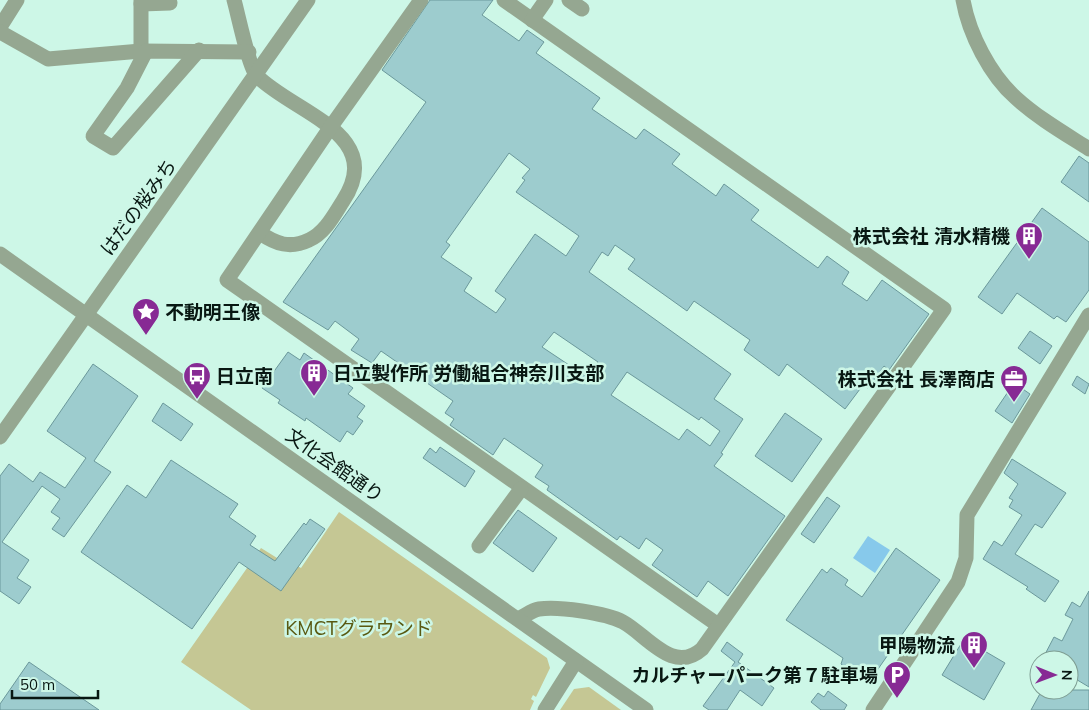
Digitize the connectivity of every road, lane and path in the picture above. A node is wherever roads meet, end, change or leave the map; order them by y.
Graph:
1 (17, 0) edge
2 (234, 0) edge
3 (308, 0) edge
4 (421, 0) edge
5 (504, 0) edge
6 (546, 0) edge
7 (569, 0) edge
8 (963, 0) edge
9 (141, 2) edge
10 (170, 3) dead end
11 (582, 9) dead end
12 (2, 18) edge
13 (532, 20) junction
14 (0, 32) edge
15 (199, 50) junction
16 (143, 51) junction
17 (249, 52) junction
18 (256, 75) junction
19 (114, 106) junction
20 (136, 122) junction
21 (330, 128) junction
22 (1089, 149) edge
23 (260, 233) junction
24 (0, 254) edge
25 (86, 314) junction
26 (1089, 315) edge
27 (0, 437) edge
28 (521, 488) junction
29 (479, 546) dead end
30 (518, 619) junction
31 (718, 625) junction
32 (576, 661) junction
33 (545, 710) edge
34 (646, 710) edge
35 (873, 710) edge

1 - 12 street
2 - 17 street
3 - 18 street, はだの桜みち
4 - 21 street
5 - 13 street
6 - 13 street
7 - 11 street
8 - 22 street
9 - 10 street
9 - 16 street
13 - 31 street
14 - 16 street
15 - 16 street
15 - 17 street
15 - 20 street
16 - 19 street
17 - 18 street
18 - 21 street
18 - 25 street, はだの桜みち
19 - 20 street
19 - 20 street
21 - 23 street
21 - 23 street
23 - 28 street
24 - 25 street, 文化会館通り
25 - 27 street, はだの桜みち
25 - 30 street, 文化会館通り
26 - 35 street
28 - 29 street
28 - 31 street
30 - 31 street
30 - 32 street, 文化会館通り
32 - 33 street
32 - 34 street, 文化会館通り

